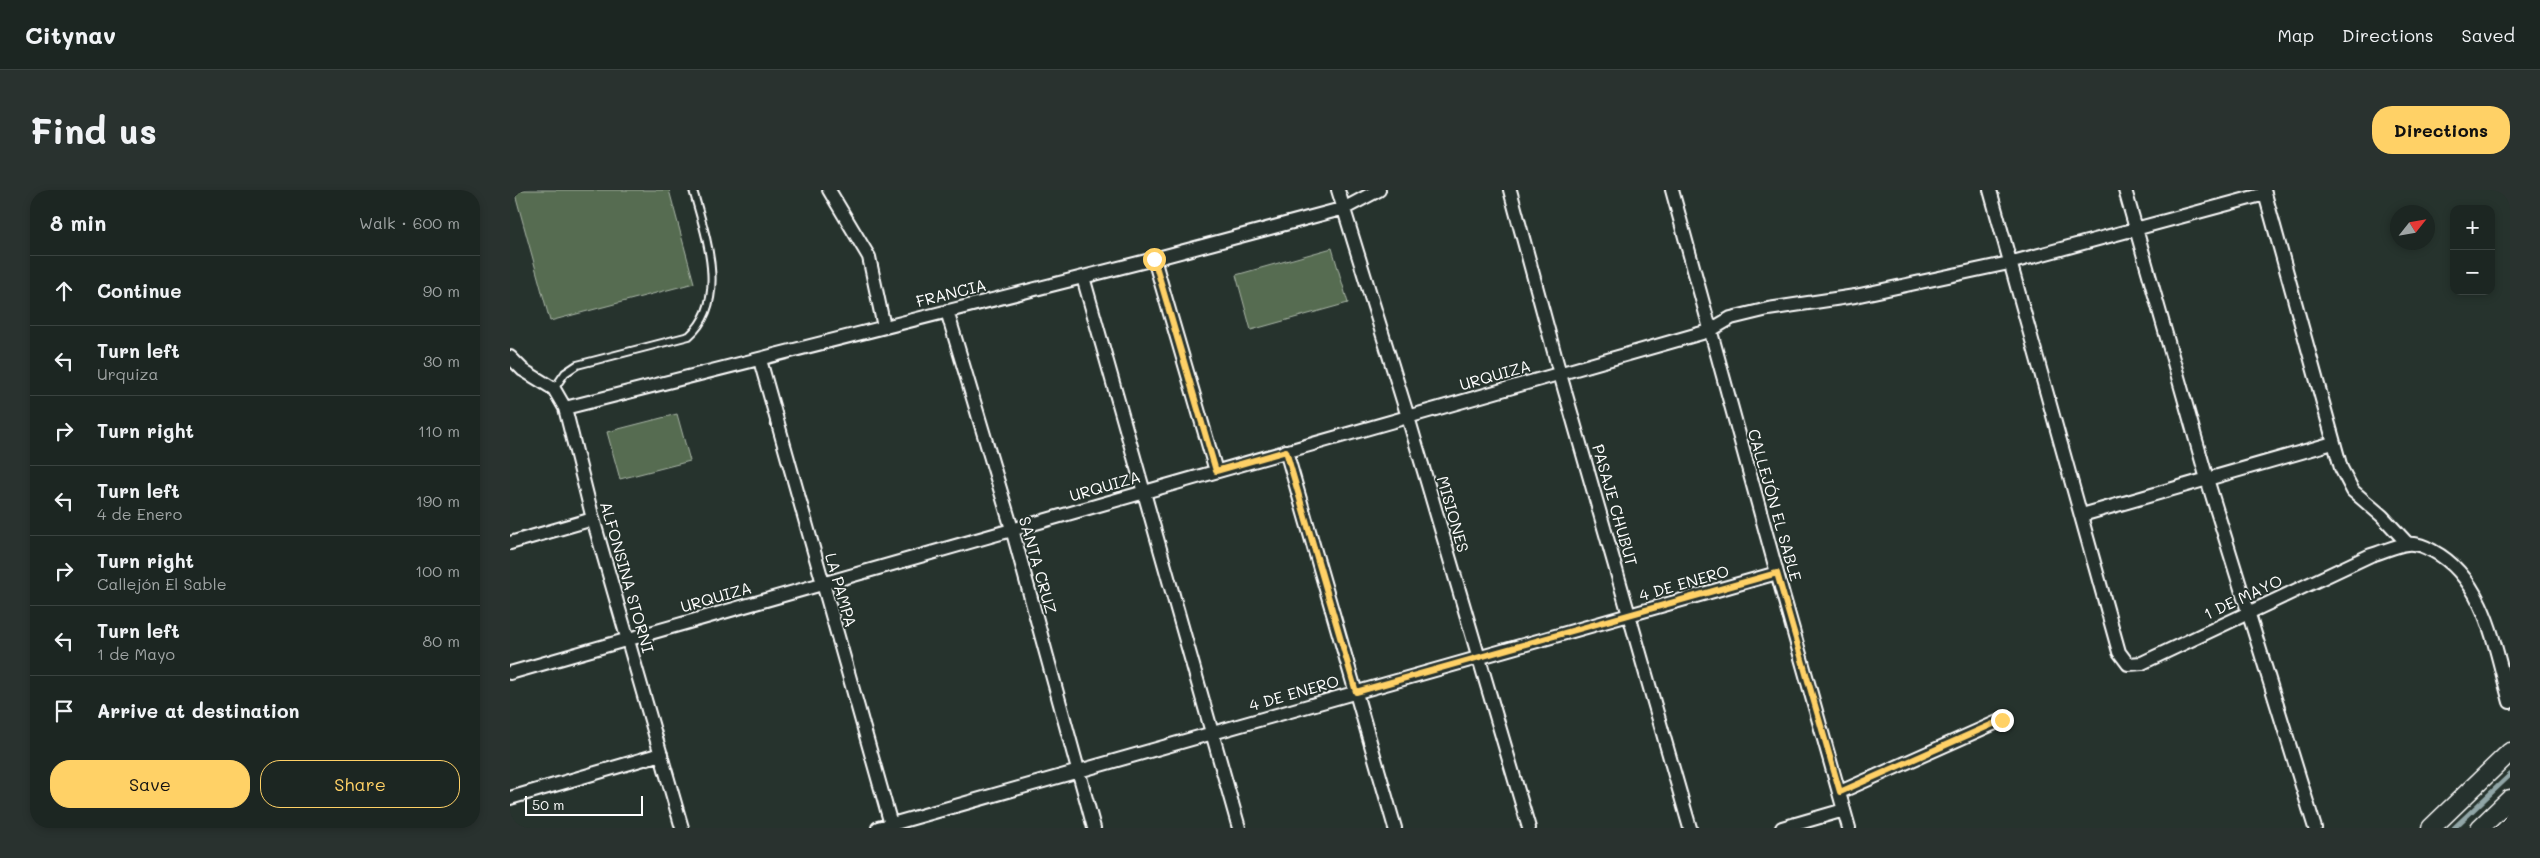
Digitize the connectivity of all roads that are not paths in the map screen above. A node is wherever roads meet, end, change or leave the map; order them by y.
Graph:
1 (693, 190) edge
2 (829, 190) edge
3 (1338, 190) edge
4 (1379, 190) edge
5 (1510, 190) edge
6 (1672, 190) edge
7 (1990, 190) edge
8 (2124, 190) edge
9 (2264, 192) edge
10 (1345, 208) junction
11 (2136, 230) junction
12 (1154, 259) junction
13 (2009, 263) junction
14 (1083, 277) junction
15 (947, 311) junction
16 (884, 327) junction
17 (1710, 331) junction
18 (510, 357) edge
19 (760, 360) junction
20 (1560, 374) junction
21 (554, 389) junction
22 (564, 408) junction
23 (1408, 417) junction
24 (2333, 443) junction
25 (1286, 451) junction
26 (1216, 471) junction
27 (2207, 479) junction
28 (1144, 492) junction
29 (2082, 515) junction
30 (593, 519) junction
31 (1012, 529) junction
32 (510, 543) edge
33 (2408, 544) junction
34 (1777, 573) junction
35 (823, 583) junction
36 (2249, 613) junction
37 (1629, 615) junction
38 (627, 639) junction
39 (1478, 658) junction
40 (510, 673) edge
41 (1356, 692) junction
42 (2510, 702) edge
43 (2002, 720) dead end
44 (1213, 733) junction
45 (2510, 752) edge
46 (661, 754) junction
47 (1079, 771) junction
48 (1840, 792) junction
49 (510, 798) edge
50 (2510, 799) edge
51 (1844, 810) junction
52 (891, 826) edge
53 (682, 828) edge
54 (878, 828) edge
55 (1094, 828) edge
56 (1239, 828) edge
57 (1395, 828) edge
58 (1529, 828) edge
59 (1690, 828) edge
60 (1782, 828) edge
61 (1850, 828) edge
62 (2315, 828) edge
63 (2431, 828) edge
64 (2480, 828) edge

1 - 21 lane
2 - 16 street
3 - 10 street, MISIONES
4 - 10 street, FRANCIA
5 - 20 street, PASAJE CHUBUT
6 - 17 street, CALLEJÓN EL SABLE
7 - 13 street
8 - 11 street
9 - 11 street, URQUIZA
9 - 24 street
10 - 12 street, FRANCIA
10 - 23 street, MISIONES
11 - 13 street, URQUIZA
11 - 27 street
12 - 14 street, FRANCIA
12 - 26 street
13 - 17 street, URQUIZA
13 - 29 street
14 - 15 street, FRANCIA
14 - 28 street
15 - 16 street, FRANCIA
15 - 31 street, SANTA CRUZ
16 - 19 street, FRANCIA
17 - 20 street, URQUIZA
17 - 34 street, CALLEJÓN EL SABLE
18 - 21 street
19 - 22 street, FRANCIA
19 - 35 street, LA PAMPA
20 - 23 street, URQUIZA
20 - 37 street, PASAJE CHUBUT
21 - 22 street, ALFONSINA STORNI
22 - 30 street, ALFONSINA STORNI
23 - 25 street, URQUIZA
23 - 39 street, MISIONES
24 - 27 street
24 - 33 street
25 - 26 street, URQUIZA
25 - 41 street
26 - 28 street, URQUIZA
27 - 29 street
27 - 36 street
28 - 31 street, URQUIZA
28 - 44 street
29 - 36 street, 1 DE MAYO
30 - 32 street
30 - 38 street, ALFONSINA STORNI
31 - 35 street, URQUIZA
31 - 47 street, SANTA CRUZ
33 - 36 street, 1 DE MAYO
33 - 42 street
34 - 37 street, 4 DE ENERO
34 - 48 street, CALLEJÓN EL SABLE
35 - 38 street, URQUIZA
35 - 52 street, LA PAMPA
36 - 62 street
37 - 39 street, 4 DE ENERO
37 - 59 street, PASAJE CHUBUT
38 - 40 street, URQUIZA
38 - 46 street, ALFONSINA STORNI
39 - 41 street, 4 DE ENERO
39 - 58 street, MISIONES
41 - 44 street, 4 DE ENERO
41 - 57 street
43 - 48 street
44 - 47 street, 4 DE ENERO
44 - 56 street
45 - 63 main road
46 - 49 street
46 - 53 street, ALFONSINA STORNI
47 - 52 street, 4 DE ENERO
47 - 55 street, SANTA CRUZ
48 - 51 street, CALLEJÓN EL SABLE
50 - 64 main road
51 - 60 street
51 - 61 street, CALLEJÓN EL SABLE
52 - 54 street, 4 DE ENERO

